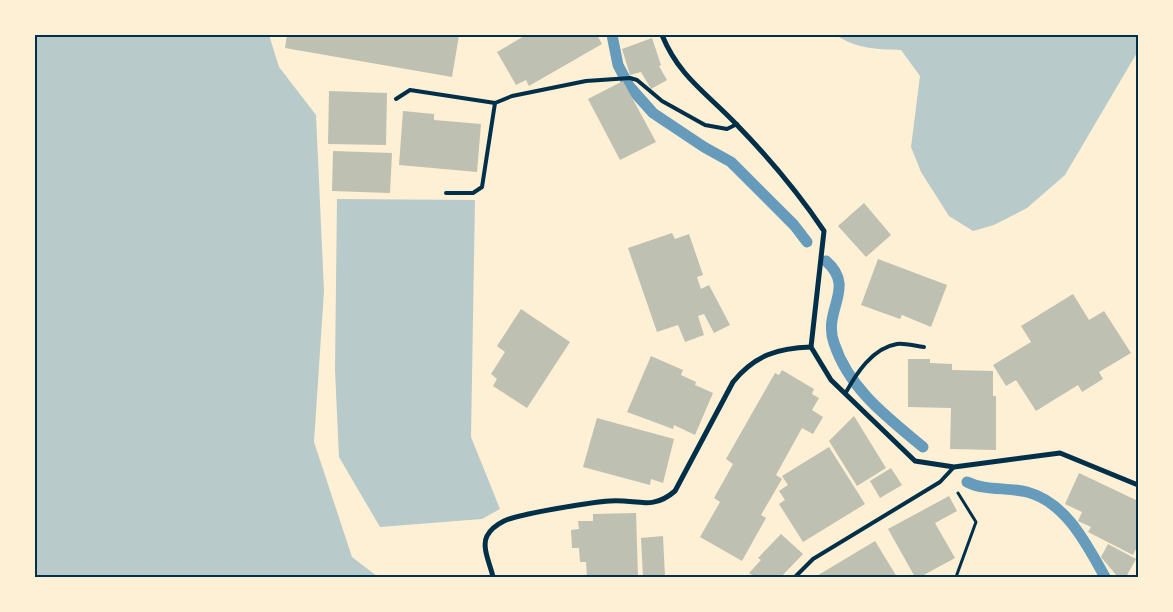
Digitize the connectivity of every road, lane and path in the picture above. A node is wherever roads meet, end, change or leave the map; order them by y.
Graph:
1 (662, 35) edge
2 (396, 99) dead end
3 (496, 103) junction
4 (737, 124) junction
5 (446, 193) dead end
6 (810, 347) junction
7 (924, 347) dead end
8 (845, 394) junction
9 (954, 467) junction
10 (947, 475) junction
11 (1138, 485) edge
12 (493, 577) edge
13 (795, 577) edge
14 (956, 577) edge

1 - 4 street
2 - 3 lane
3 - 4 lane
3 - 5 lane
4 - 6 street
6 - 8 street
6 - 12 street
7 - 8 lane
8 - 9 street
9 - 10 lane
9 - 11 street
10 - 13 lane
10 - 14 path

